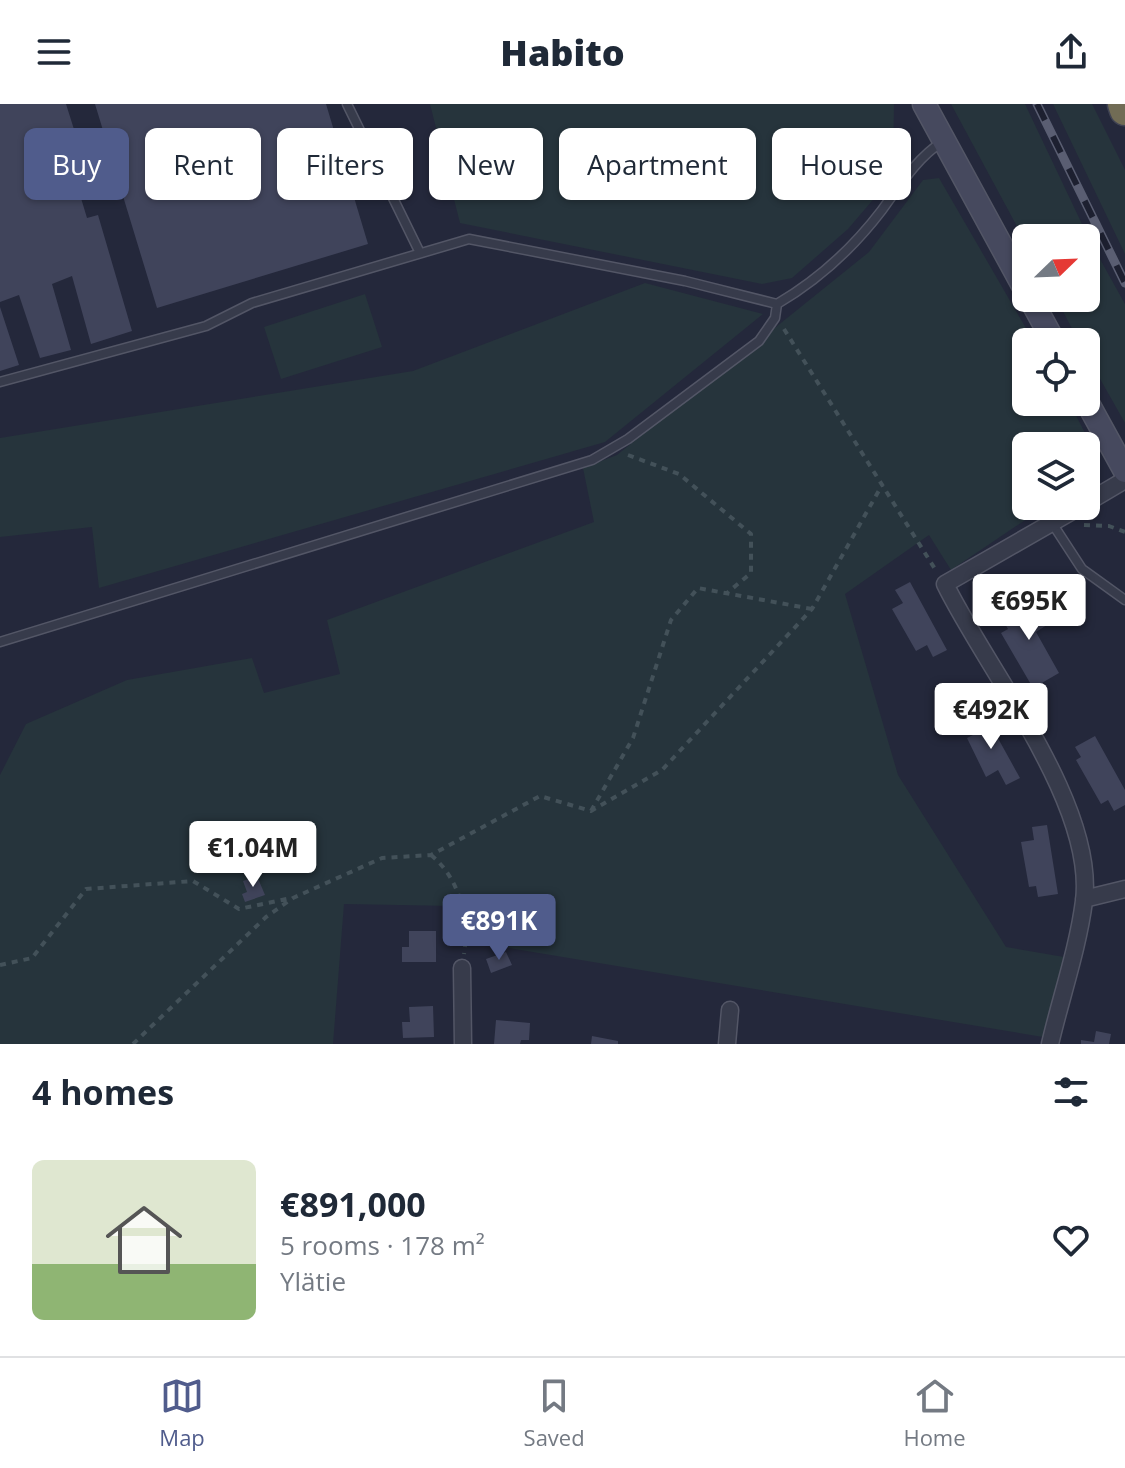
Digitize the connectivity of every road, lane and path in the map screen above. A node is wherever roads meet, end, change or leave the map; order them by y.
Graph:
1 (347, 104) edge
2 (924, 104) edge
3 (1123, 104) edge
4 (1125, 110) edge
5 (944, 140) junction
6 (420, 253) junction
7 (1012, 265) edge
8 (777, 304) junction
9 (775, 318) junction
10 (0, 382) edge
11 (1095, 416) edge
12 (611, 449) junction
13 (1125, 471) edge
14 (1125, 480) edge
15 (882, 485) junction
16 (1100, 495) edge
17 (1057, 520) edge
18 (1052, 523) junction
19 (945, 584) junction
20 (727, 593) junction
21 (1125, 600) edge
22 (812, 609) junction
23 (0, 642) edge
24 (591, 811) junction
25 (431, 855) junction
26 (1125, 889) edge
27 (293, 898) junction
28 (1084, 899) junction
29 (0, 965) edge
30 (462, 968) joint
31 (730, 1010) dead end
32 (133, 1044) edge
33 (463, 1044) edge
34 (727, 1044) edge
35 (1050, 1044) edge

1 - 6 lane
2 - 5 street
3 - 4 highway
5 - 7 street
5 - 8 lane
6 - 8 lane
6 - 10 lane
8 - 9 lane
9 - 12 lane
9 - 15 path
11 - 13 street
12 - 20 path
12 - 23 lane
14 - 16 street
15 - 19 path
15 - 22 path
17 - 18 street
18 - 19 street
18 - 21 lane
19 - 28 street
20 - 22 path
20 - 24 path
22 - 24 path
24 - 25 path
25 - 27 path
25 - 30 path
26 - 28 street
27 - 29 path
27 - 32 path
28 - 35 street
30 - 33 street
31 - 34 street

